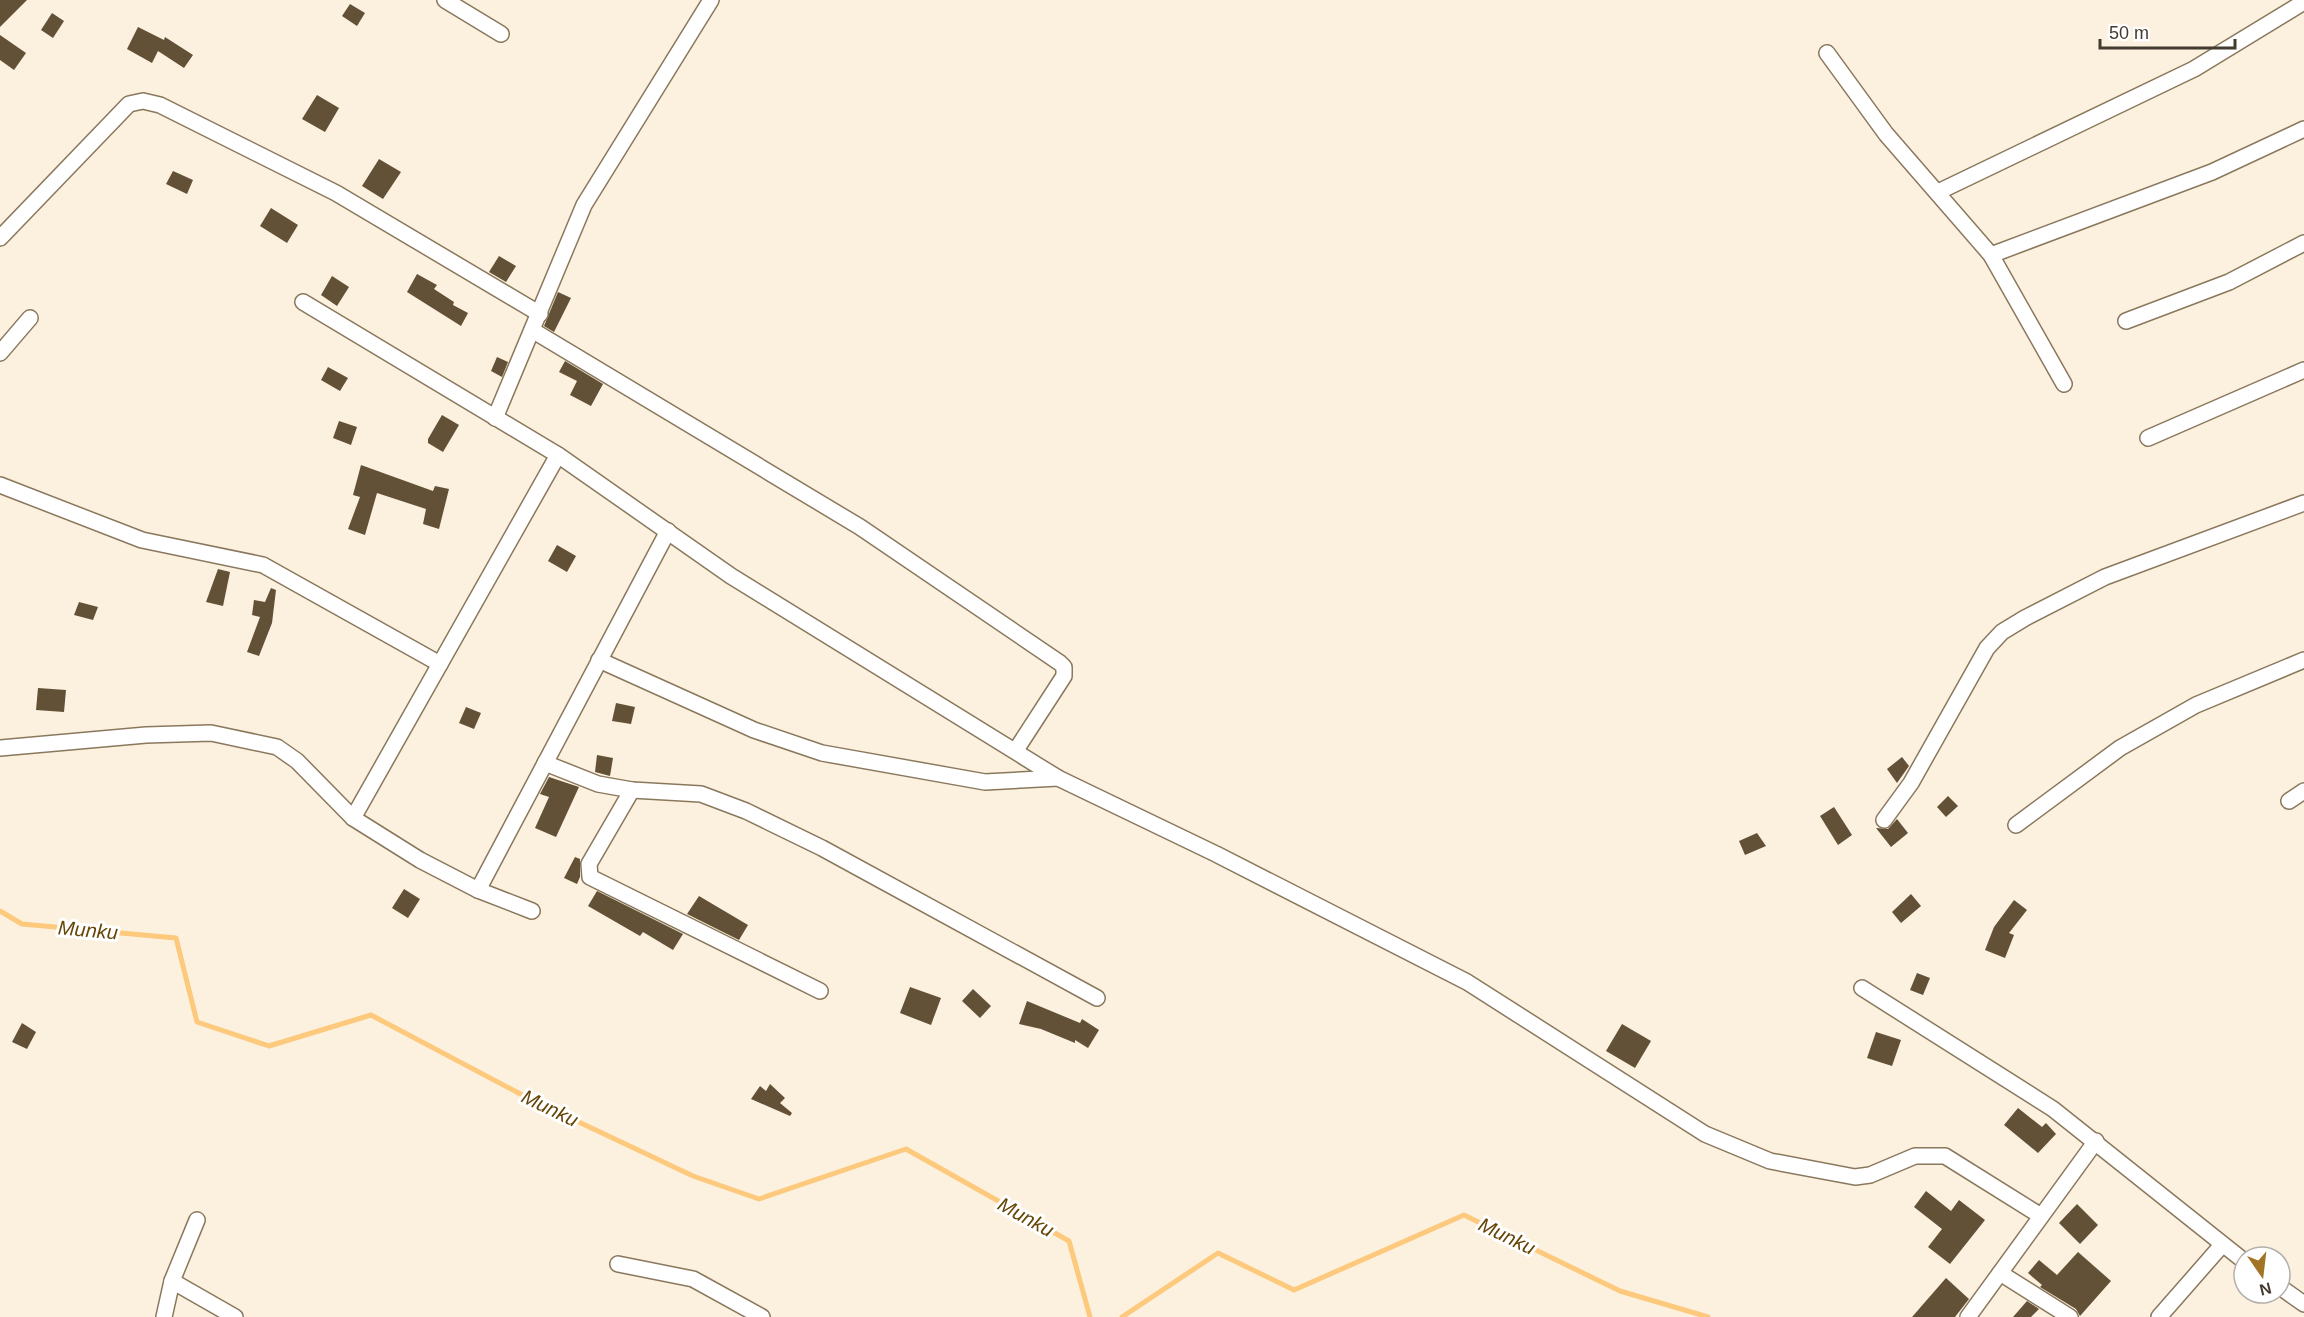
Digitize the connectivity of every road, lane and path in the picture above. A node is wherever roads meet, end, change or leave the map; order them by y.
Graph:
1 (445, 0) edge
2 (711, 0) edge
3 (2304, 2) edge
4 (501, 34) dead end
5 (1827, 53) dead end
6 (2304, 129) edge
7 (1938, 192) junction
8 (0, 238) edge
9 (2304, 243) edge
10 (1991, 255) junction
11 (303, 302) dead end
12 (540, 314) junction
13 (30, 318) dead end
14 (2126, 321) dead end
15 (532, 330) junction
16 (0, 353) edge
17 (2304, 370) edge
18 (2064, 384) dead end
19 (495, 418) junction
20 (2148, 438) dead end
21 (558, 455) junction
22 (0, 485) edge
23 (2304, 503) edge
24 (668, 531) junction
25 (600, 660) junction
26 (2304, 660) edge
27 (440, 664) junction
28 (0, 748) edge
29 (1016, 750) junction
30 (545, 763) junction
31 (1058, 777) junction
32 (632, 790) junction
33 (2304, 791) edge
34 (2289, 801) dead end
35 (353, 818) junction
36 (1884, 820) dead end
37 (2016, 825) dead end
38 (478, 890) junction
39 (532, 911) dead end
40 (1862, 988) dead end
41 (820, 991) dead end
42 (1097, 998) dead end
43 (2096, 1141) junction
44 (2042, 1216) junction
45 (197, 1220) dead end
46 (2222, 1245) junction
47 (2232, 1252) edge
48 (618, 1264) dead end
49 (2000, 1273) junction
50 (172, 1281) junction
51 (164, 1317) edge
52 (235, 1317) edge
53 (762, 1317) edge
54 (1968, 1317) edge
55 (2070, 1317) edge
56 (2159, 1317) edge

1 - 4 street
2 - 12 street
3 - 7 street
5 - 7 street
6 - 10 street
7 - 10 street
8 - 12 street
9 - 14 street
10 - 18 street
11 - 19 street
12 - 15 street
13 - 16 street
15 - 19 street
15 - 29 street
17 - 20 street
19 - 21 street
21 - 24 street
21 - 27 street
22 - 27 street
23 - 36 street
24 - 25 street
24 - 29 street
25 - 30 street
25 - 31 street
26 - 37 street
27 - 35 street
28 - 35 street
29 - 31 street
30 - 32 street
30 - 38 street
31 - 44 street
32 - 41 street
32 - 42 street
33 - 34 street
35 - 38 street
38 - 39 street
40 - 43 street
43 - 44 street
43 - 46 street
44 - 49 street
45 - 50 street
46 - 47 street
46 - 56 street
48 - 53 street
49 - 54 street
49 - 55 street
50 - 51 street
50 - 52 street

